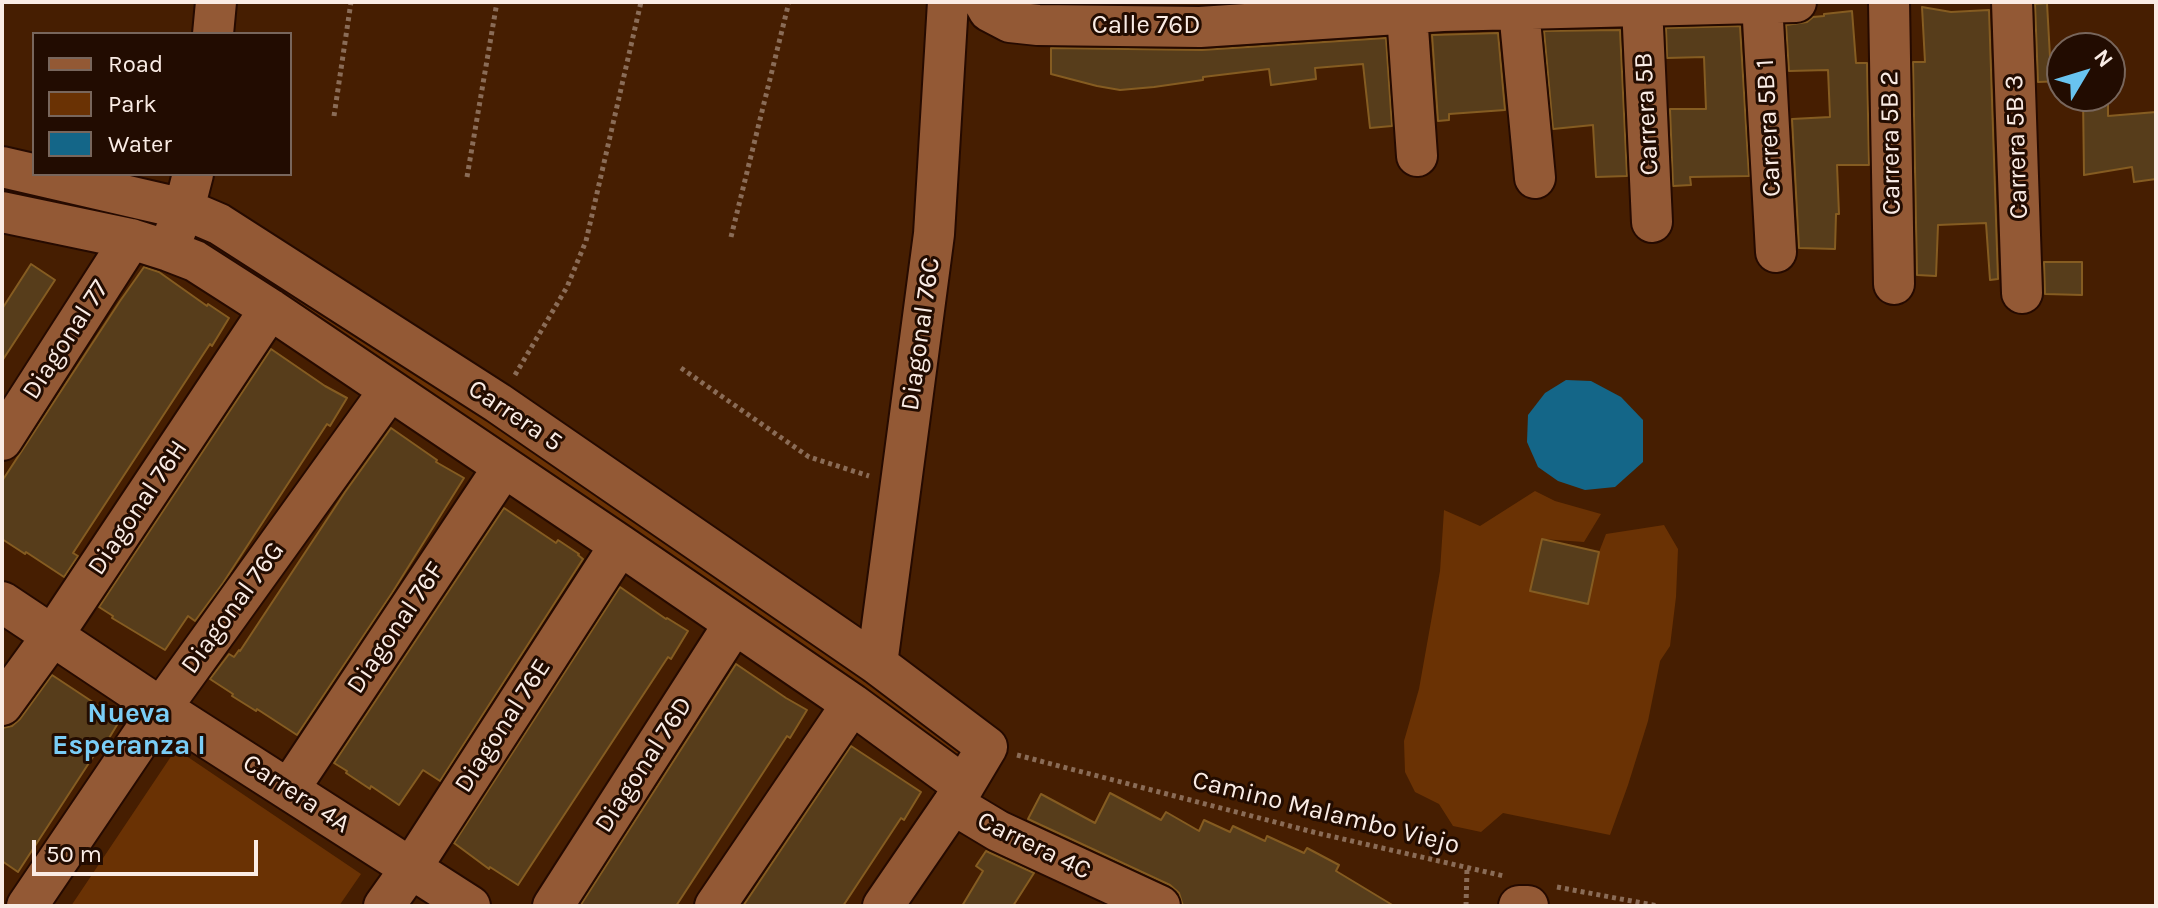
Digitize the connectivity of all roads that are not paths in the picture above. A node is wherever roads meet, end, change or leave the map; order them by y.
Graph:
1 (216, 2) edge
2 (948, 2) edge
3 (984, 2) edge
4 (1889, 2) edge
5 (2012, 2) edge
6 (1696, 3) edge
7 (1779, 3) edge
8 (1570, 5) edge
9 (1642, 6) junction
10 (1431, 9) edge
11 (1327, 10) edge
12 (1519, 10) junction
13 (1200, 14) edge
14 (213, 32) edge
15 (1417, 156) dead end
16 (2, 167) edge
17 (32, 171) edge
18 (69, 176) edge
19 (1535, 178) dead end
20 (188, 192) edge
21 (2, 212) edge
22 (1652, 222) dead end
23 (131, 239) junction
24 (169, 251) junction
25 (1776, 252) dead end
26 (1894, 284) dead end
27 (2022, 293) dead end
28 (270, 309) junction
29 (389, 391) junction
30 (2, 440) edge
31 (503, 468) junction
32 (620, 545) junction
33 (2, 602) edge
34 (734, 624) junction
35 (53, 635) junction
36 (877, 664) junction
37 (852, 704) junction
38 (2, 705) edge
39 (161, 708) junction
40 (289, 789) junction
41 (958, 795) junction
42 (411, 868) junction
43 (900, 901) edge
44 (27, 906) edge
45 (384, 906) edge
46 (470, 906) edge
47 (553, 906) edge
48 (715, 906) edge
49 (1160, 906) edge

1 - 14 street
2 - 36 street, Diagonal 76C
3 - 13 street, Calle 76D
4 - 26 street, Carrera 5B 2
5 - 27 street, Carrera 5B 3
6 - 7 street, Calle 76D
6 - 9 street, Calle 76D
7 - 25 street, Carrera 5B 1
8 - 9 street, Calle 76D
8 - 12 street, Calle 76D
9 - 22 street, Carrera 5B
10 - 11 street, Calle 76D
10 - 12 street, Calle 76D
10 - 15 street
11 - 13 street, Calle 76D
12 - 19 street
16 - 17 street, Carrera 5
18 - 20 street, Carrera 5
20 - 24 street
20 - 36 street, Carrera 5
21 - 23 street, Carrera 5
23 - 24 street, Carrera 5
23 - 30 street, Diagonal 77
24 - 28 street, Carrera 5
28 - 29 street, Carrera 5
28 - 35 street, Diagonal 76H
29 - 31 street, Carrera 5
29 - 39 street, Diagonal 76G
31 - 32 street, Carrera 5
31 - 40 street, Diagonal 76F
32 - 34 street, Carrera 5
32 - 42 street, Diagonal 76E
33 - 35 street, Carrera 4A
34 - 37 street, Carrera 5
34 - 47 street, Diagonal 76D
35 - 38 street, Diagonal 76H
35 - 39 street, Carrera 4A
36 - 41 street, Carrera 5
37 - 41 street, Carrera 5
37 - 48 street
39 - 40 street, Carrera 4A
39 - 44 street, Diagonal 76G
40 - 42 street, Carrera 4A
41 - 43 street
41 - 49 street, Carrera 4C
42 - 45 street, Diagonal 76E
42 - 46 street, Carrera 4A

